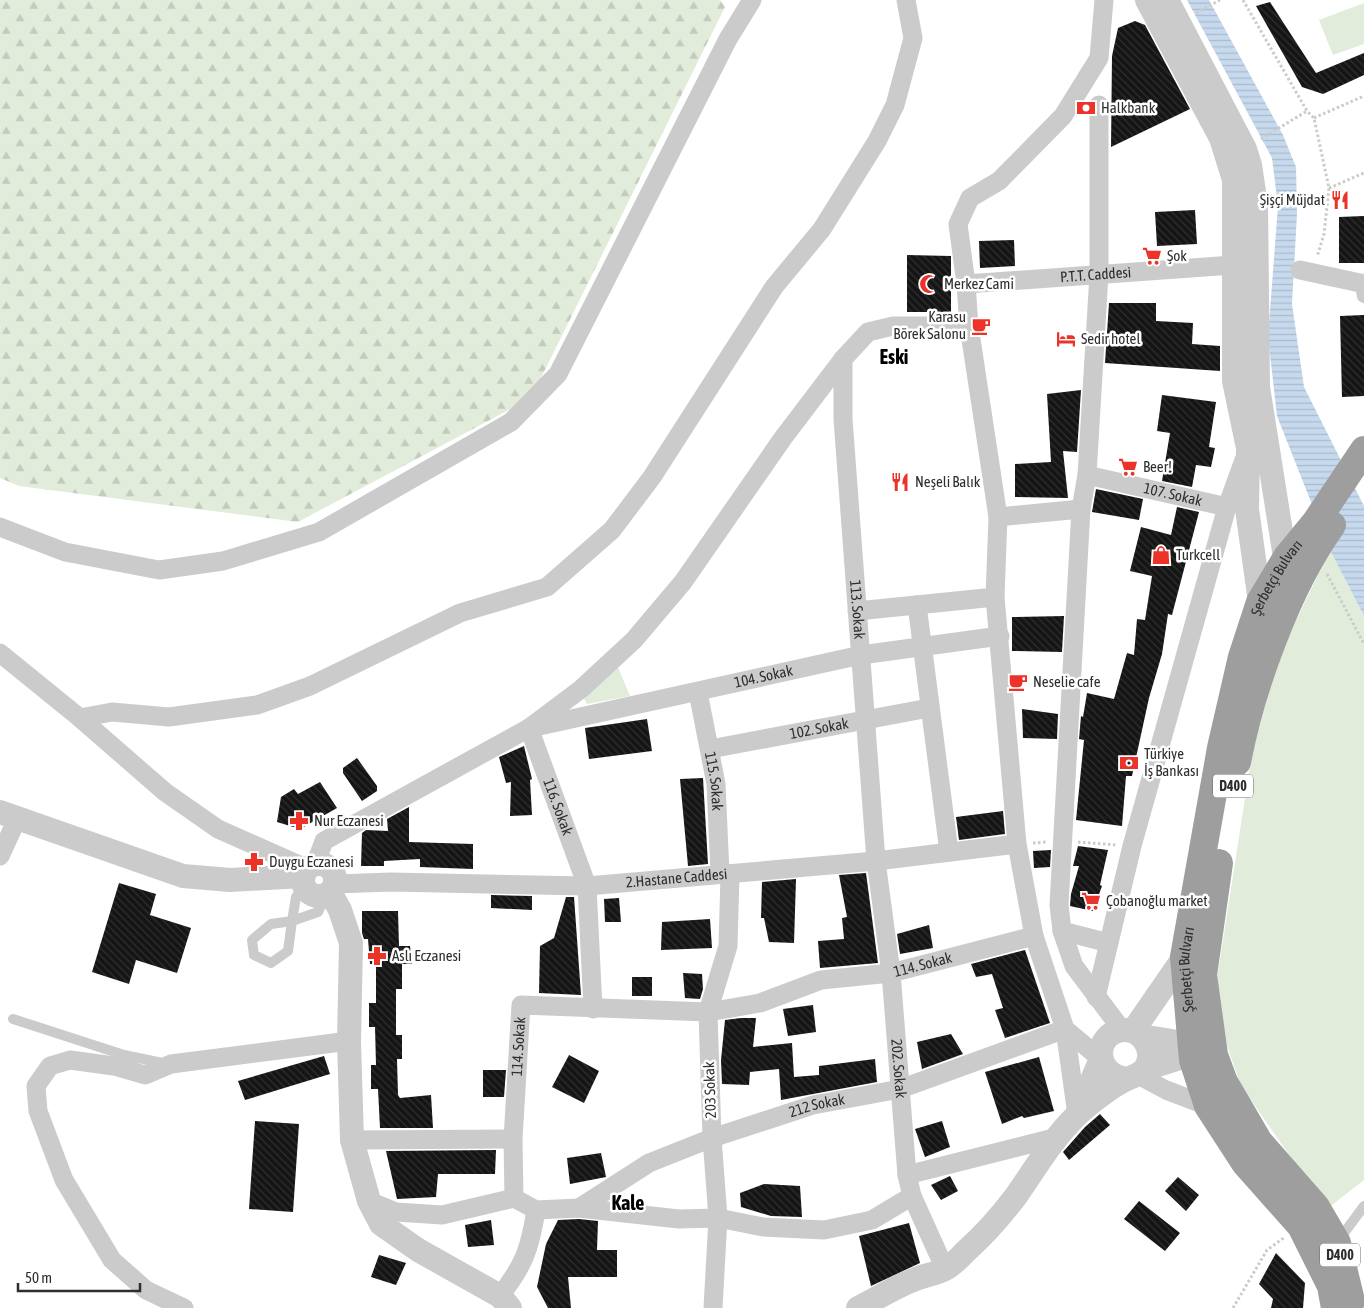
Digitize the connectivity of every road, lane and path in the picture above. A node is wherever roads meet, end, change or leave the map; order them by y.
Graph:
1 (752, 0) edge
2 (906, 0) edge
3 (1104, 0) edge
4 (1147, 0) edge
5 (1167, 0) edge
6 (1220, 0) edge
7 (1243, 0) edge
8 (1191, 16) dead end
9 (1364, 96) edge
10 (1099, 105) dead end
11 (1307, 111) junction
12 (1314, 118) junction
13 (1245, 148) junction
14 (1364, 173) edge
15 (1330, 188) junction
16 (1245, 264) junction
17 (1300, 270) joint
18 (1099, 274) junction
19 (966, 284) junction
20 (1363, 288) edge
21 (969, 326) junction
22 (843, 359) junction
23 (1248, 448) junction
24 (1363, 452) edge
25 (1087, 475) junction
26 (1364, 481) edge
27 (1227, 507) junction
28 (1081, 509) junction
29 (998, 518) junction
30 (0, 527) edge
31 (1317, 538) junction
32 (1287, 557) junction
33 (995, 597) junction
34 (917, 605) junction
35 (1272, 608) junction
36 (858, 611) junction
37 (1000, 636) junction
38 (1364, 644) edge
39 (921, 646) junction
40 (0, 653) edge
41 (861, 655) junction
42 (698, 692) junction
43 (929, 708) junction
44 (80, 718) junction
45 (866, 720) junction
46 (529, 728) junction
47 (710, 749) junction
48 (9, 814) edge
49 (1017, 844) junction
50 (949, 852) junction
51 (0, 856) edge
52 (876, 861) junction
53 (308, 874) junction
54 (725, 874) junction
55 (588, 886) junction
56 (331, 890) junction
57 (292, 921) junction
58 (1062, 931) junction
59 (1034, 936) junction
60 (1109, 943) junction
61 (1184, 957) junction
62 (891, 973) junction
63 (1096, 996) junction
64 (593, 1009) junction
65 (708, 1012) junction
66 (13, 1019) dead end
67 (1066, 1029) junction
68 (1132, 1033) junction
69 (349, 1041) junction
70 (1198, 1048) junction
71 (1101, 1059) junction
72 (171, 1064) junction
73 (1136, 1074) junction
74 (900, 1089) junction
75 (1208, 1106) junction
76 (1077, 1115) junction
77 (712, 1138) junction
78 (1054, 1138) junction
79 (514, 1139) junction
80 (352, 1140) junction
81 (907, 1175) junction
82 (912, 1196) junction
83 (514, 1198) junction
84 (369, 1201) junction
85 (1364, 1206) edge
86 (579, 1208) junction
87 (536, 1210) junction
88 (1308, 1216) junction
89 (718, 1218) junction
90 (1328, 1251) junction
91 (945, 1269) junction
92 (505, 1302) edge
93 (184, 1308) edge
94 (712, 1308) edge
95 (858, 1308) edge
96 (1233, 1308) edge
97 (1335, 1308) edge
98 (1352, 1308) edge

1 - 30 street
2 - 44 street
3 - 19 street
4 - 16 street
5 - 13 street
6 - 8 path
7 - 11 path
9 - 12 path
10 - 18 street
11 - 12 path
11 - 13 path
12 - 15 path
13 - 16 street
14 - 15 path
15 - 17 path
16 - 18 street, P.T.T. Caddesi
16 - 23 street
16 - 32 street
17 - 20 street
18 - 19 street, P.T.T. Caddesi
18 - 25 street
19 - 21 street
21 - 22 street
21 - 29 street
22 - 36 street, 113. Sokak
22 - 46 street
23 - 27 street
23 - 35 street
24 - 31 highway, D400
25 - 27 street, 107. Sokak
25 - 28 street
26 - 31 highway, D400
27 - 60 street
28 - 29 street
28 - 58 street
29 - 33 street
31 - 32 highway, Şerbetçi Bulvarı / D400
31 - 35 highway, Şerbetçi Bulvarı / D400
31 - 38 path
32 - 35 highway, Şerbetçi Bulvarı / D400
33 - 34 street
33 - 37 street
34 - 36 street
34 - 39 street
35 - 61 highway, Şerbetçi Bulvarı / D400
35 - 70 highway, Şerbetçi Bulvarı / D400
36 - 41 street, 113. Sokak
37 - 39 street, 104. Sokak
37 - 49 street
39 - 41 street, 104. Sokak
39 - 43 street
40 - 44 street
41 - 42 street, 104. Sokak
41 - 45 street, 113. Sokak
42 - 46 street, 104. Sokak
42 - 47 street, 115. Sokak
43 - 45 street, 102. Sokak
43 - 50 street
44 - 53 street
45 - 47 street, 102. Sokak
45 - 52 street, 113. Sokak
46 - 53 street
46 - 55 street, 116. Sokak
47 - 54 street, 115. Sokak
48 - 51 street
48 - 53 street
49 - 50 street, 2.Hastane Caddesi
49 - 59 street
50 - 52 street, 2.Hastane Caddesi
52 - 54 street, 2.Hastane Caddesi
52 - 62 street, 202. Sokak
53 - 56 street
53 - 57 lane
54 - 55 street, 2.Hastane Caddesi
54 - 65 street, 203 Sokak
55 - 56 street, 2.Hastane Caddesi
55 - 64 street, 116. Sokak
56 - 57 lane
56 - 69 street
57 - 57 lane
58 - 60 street
58 - 63 street
59 - 62 street, 114. Sokak
59 - 67 street
60 - 63 street
61 - 68 street
61 - 70 highway, Şerbetçi Bulvarı / D400
62 - 65 street, 114. Sokak
62 - 74 street, 202. Sokak
63 - 68 street
64 - 65 street, 114. Sokak
64 - 79 street, 114. Sokak
65 - 77 street, 203 Sokak
66 - 72 lane
67 - 71 street
67 - 74 street, 212 Sokak
67 - 76 street
68 - 70 street
68 - 71 street
68 - 73 street
69 - 72 street
69 - 80 street
70 - 73 street
70 - 75 highway, Şerbetçi Bulvarı / D400
70 - 88 highway, Şerbetçi Bulvarı / D400
71 - 73 street
71 - 76 street
72 - 93 street
73 - 75 street
73 - 76 street
74 - 77 street, 212 Sokak
74 - 81 street, 202. Sokak
75 - 88 highway, Şerbetçi Bulvarı / D400
76 - 78 street
77 - 86 street, 212 Sokak
77 - 89 street, 203 Sokak
78 - 81 street
78 - 91 street
79 - 80 street
79 - 83 street, 114. Sokak
80 - 84 street
81 - 82 street, 202. Sokak
82 - 89 street
82 - 91 street, 202. Sokak
83 - 84 street
83 - 87 street
84 - 92 street
85 - 90 lane
86 - 87 street
86 - 89 street
87 - 92 street
88 - 90 highway, D400
88 - 96 path
89 - 94 street, 203 Sokak
90 - 97 highway, D400
90 - 98 highway, D400
91 - 95 street

